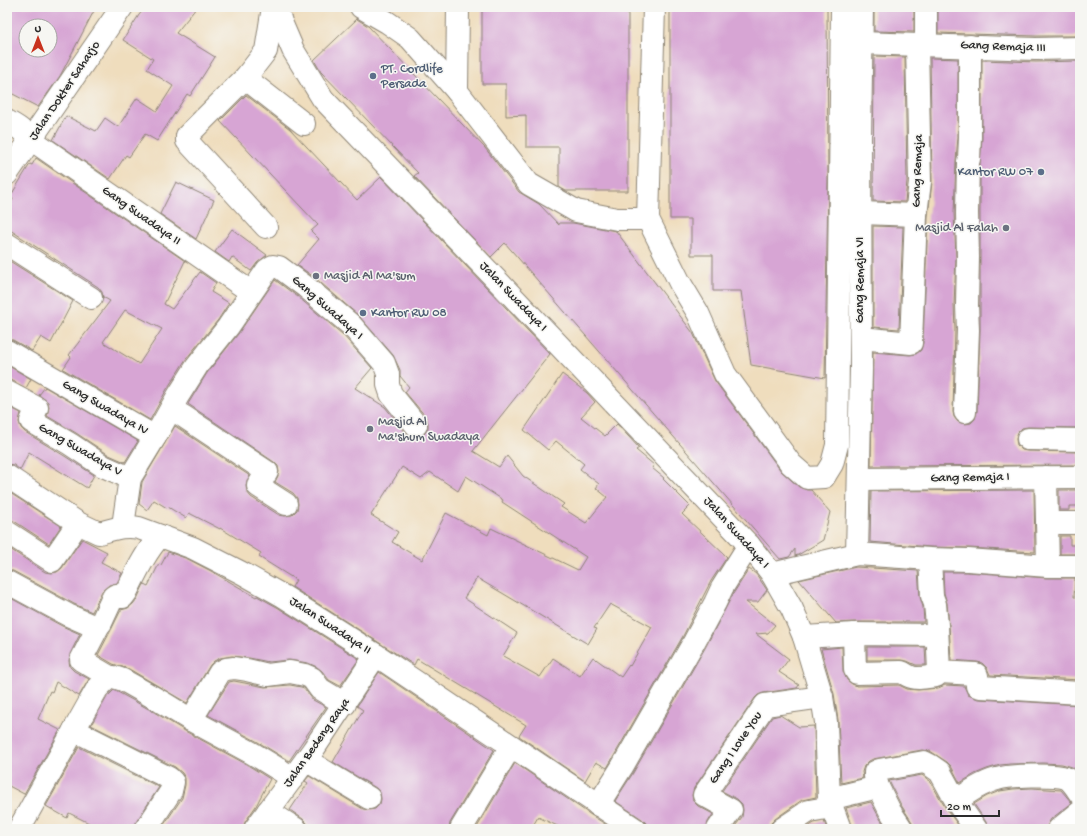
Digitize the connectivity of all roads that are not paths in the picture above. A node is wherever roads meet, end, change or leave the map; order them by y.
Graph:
1 (122, 7) edge
2 (275, 7) edge
3 (361, 7) edge
4 (458, 7) edge
5 (654, 7) edge
6 (842, 7) edge
7 (862, 7) edge
8 (926, 7) edge
9 (861, 43) junction
10 (922, 45) junction
11 (970, 46) junction
12 (1080, 48) edge
13 (245, 78) junction
14 (457, 91) junction
15 (7, 120) edge
16 (304, 124) dead end
17 (30, 141) junction
18 (7, 174) edge
19 (861, 213) junction
20 (916, 215) junction
21 (648, 220) junction
22 (266, 228) dead end
23 (7, 244) edge
24 (251, 292) junction
25 (92, 298) dead end
26 (861, 338) junction
27 (7, 351) edge
28 (7, 392) edge
29 (170, 409) junction
30 (965, 412) dead end
31 (416, 424) dead end
32 (156, 437) junction
33 (1028, 439) dead end
34 (1080, 440) edge
35 (7, 476) edge
36 (1046, 477) junction
37 (1080, 477) edge
38 (130, 478) junction
39 (859, 479) junction
40 (286, 504) dead end
41 (78, 523) junction
42 (1047, 523) junction
43 (1080, 523) edge
44 (124, 526) junction
45 (7, 532) edge
46 (160, 536) junction
47 (749, 545) junction
48 (857, 554) junction
49 (930, 559) junction
50 (1048, 566) junction
51 (1080, 566) edge
52 (772, 574) junction
53 (7, 582) edge
54 (98, 625) junction
55 (854, 634) junction
56 (937, 635) junction
57 (804, 637) junction
58 (376, 655) junction
59 (939, 672) junction
60 (110, 678) junction
61 (1080, 693) edge
62 (822, 697) junction
63 (345, 704) junction
64 (191, 720) junction
65 (74, 730) junction
66 (511, 746) junction
67 (306, 760) junction
68 (293, 778) junction
69 (878, 787) junction
70 (1080, 794) edge
71 (369, 798) dead end
72 (956, 801) junction
73 (831, 803) junction
74 (268, 811) junction
75 (1080, 812) edge
76 (608, 817) edge
77 (21, 826) edge
78 (146, 829) edge
79 (255, 829) edge
80 (296, 829) edge
81 (461, 829) edge
82 (634, 829) edge
83 (718, 829) edge
84 (782, 829) edge
85 (840, 829) edge
86 (902, 829) edge
87 (976, 829) edge
88 (1059, 829) edge

1 - 17 street, Jalan Dokter Saharjo
2 - 13 street
2 - 47 street, Jalan Swadaya I
3 - 14 street
4 - 14 street
5 - 21 street
6 - 21 street
7 - 9 street, Gang Remaja VI
8 - 10 street, Gang Remaja
9 - 10 street, Gang Remaja III
9 - 19 street, Gang Remaja VI
10 - 11 street, Gang Remaja III
10 - 20 street, Gang Remaja
11 - 12 street, Gang Remaja III
11 - 30 street
13 - 16 street
13 - 22 street
14 - 21 street
15 - 17 street, Gang Swadaya II
17 - 18 street, Jalan Dokter Saharjo
17 - 24 street, Gang Swadaya II
19 - 20 street
19 - 26 street, Gang Remaja VI
20 - 26 street, Gang Remaja
23 - 25 street
24 - 29 street, Gang Swadaya IV
24 - 31 street, Gang Swadaya I
26 - 39 street, Gang Remaja VI
27 - 32 street, Gang Swadaya IV
28 - 38 street, Gang Swadaya V
29 - 32 street, Gang Swadaya IV
29 - 40 street
32 - 38 street
33 - 34 street
35 - 41 street, Jalan Swadaya II
36 - 37 street, Gang Remaja I
36 - 39 street, Gang Remaja I
36 - 42 street
38 - 44 street
39 - 48 street, Gang Remaja VI
41 - 44 street, Jalan Swadaya II
41 - 45 street
42 - 43 street
42 - 50 street
44 - 46 street, Jalan Swadaya II
46 - 54 street
46 - 58 street, Jalan Swadaya II
47 - 52 street, Jalan Swadaya I
47 - 76 street
48 - 49 street, Jalan Swadaya I
48 - 52 street, Jalan Swadaya I
49 - 50 street, Jalan Swadaya I
49 - 56 street
50 - 51 street, Jalan Swadaya I
52 - 57 street, Jalan Swadaya I
53 - 54 street
54 - 60 street
55 - 56 street
55 - 57 street
55 - 59 street
56 - 59 street
57 - 62 street, Jalan Swadaya I
58 - 63 street, Jalan Bedeng Raya
58 - 66 street, Jalan Swadaya II
59 - 61 street
60 - 64 street
60 - 65 street
62 - 73 street, Jalan Swadaya I
62 - 83 street, Gang I Love You
63 - 64 street
63 - 67 street, Jalan Bedeng Raya
64 - 68 street
65 - 77 street
65 - 78 street
66 - 76 street, Jalan Swadaya II
66 - 81 street
67 - 68 street, Jalan Bedeng Raya
67 - 71 street
68 - 74 street, Jalan Bedeng Raya
69 - 72 street
69 - 73 street
69 - 86 street
70 - 72 street
72 - 87 street
73 - 84 street
73 - 85 street, Jalan Swadaya I
74 - 79 street, Jalan Bedeng Raya
74 - 80 street
75 - 88 street
76 - 82 street, Jalan Swadaya II

